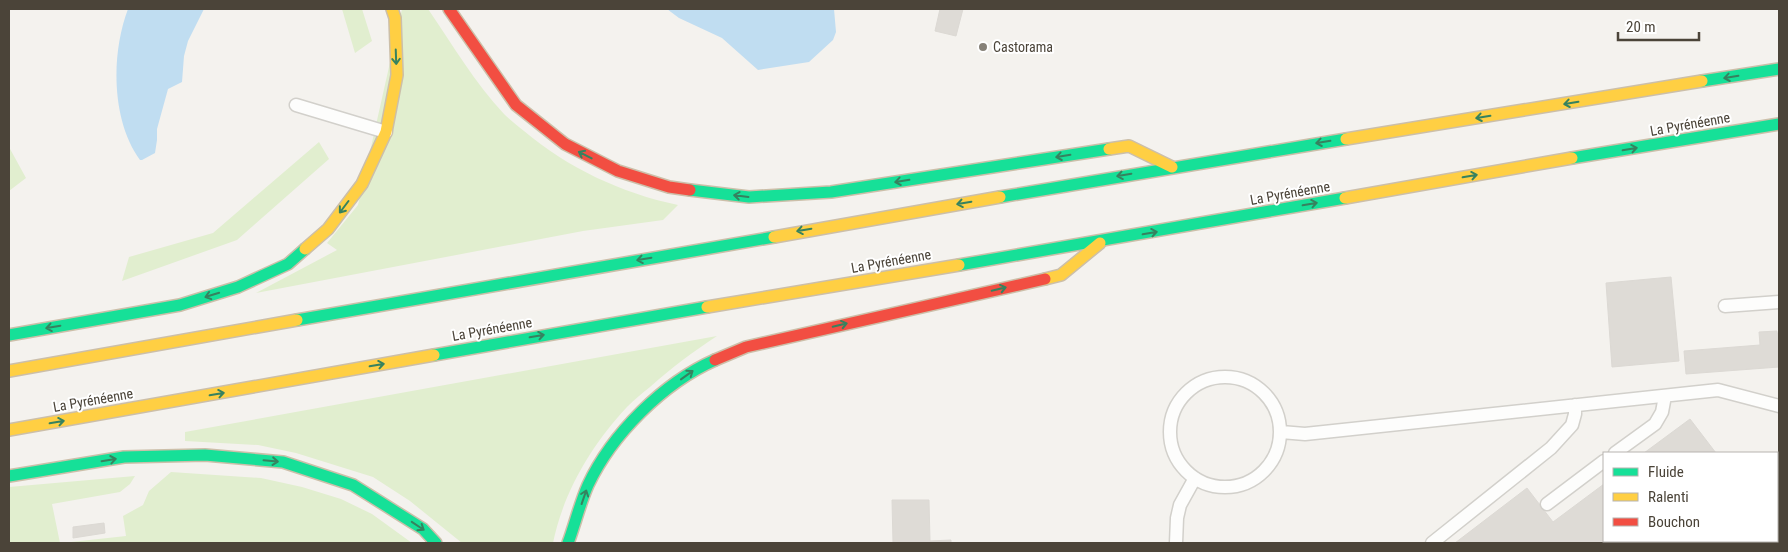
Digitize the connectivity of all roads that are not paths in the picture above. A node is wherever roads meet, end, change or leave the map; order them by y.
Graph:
1 (392, 9) edge
2 (449, 9) edge
3 (1779, 69) edge
4 (296, 105) dead end
5 (1779, 124) edge
6 (386, 132) junction
7 (1172, 166) junction
8 (1102, 241) junction
9 (1779, 302) edge
10 (1725, 306) dead end
11 (9, 335) edge
12 (9, 371) edge
13 (1665, 396) junction
14 (1575, 405) junction
15 (1779, 406) edge
16 (9, 430) edge
17 (1281, 432) junction
18 (1616, 452) edge
19 (1603, 462) edge
20 (9, 476) edge
21 (1195, 478) junction
22 (1547, 504) dead end
23 (436, 543) edge
24 (568, 543) edge
25 (1176, 543) edge
26 (1432, 543) edge

1 -> 6 highway
7 -> 2 highway
3 -> 7 highway
4 - 6 lane
8 -> 5 highway, La Pyrénéenne
6 -> 11 highway
7 -> 12 highway
16 -> 8 highway, La Pyrénéenne
24 -> 8 highway
9 - 10 lane
13 - 14 lane
13 - 15 lane
13 - 18 lane
14 - 17 lane
14 - 26 lane
17 - 21 lane
17 - 21 lane
19 - 22 lane
20 -> 23 highway
21 - 25 lane

